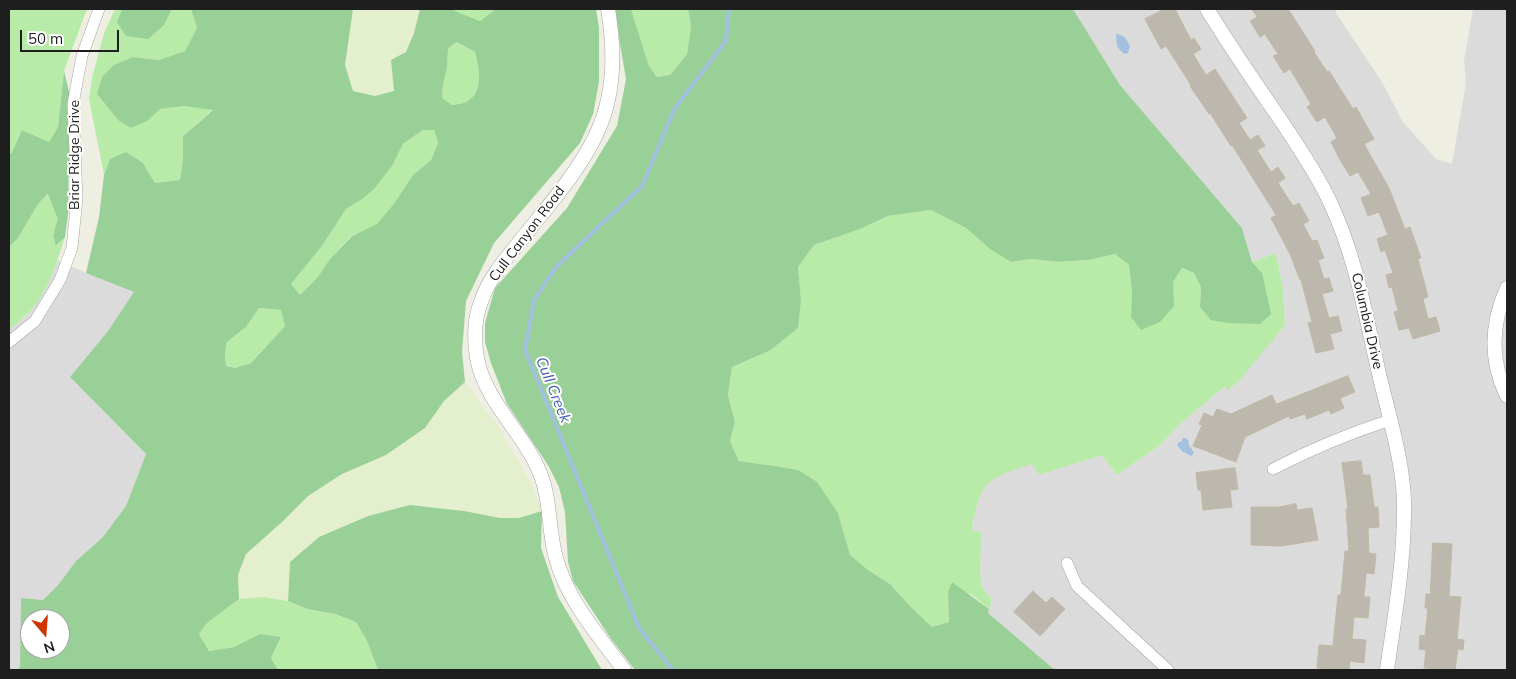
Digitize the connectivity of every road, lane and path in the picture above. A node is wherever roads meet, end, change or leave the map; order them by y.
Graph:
1 (99, 9) edge
2 (608, 9) edge
3 (1207, 9) edge
4 (1507, 288) edge
5 (9, 342) edge
6 (1507, 396) edge
7 (1390, 420) junction
8 (1273, 469) dead end
9 (1067, 563) dead end
10 (624, 670) edge
11 (1168, 670) edge
12 (1387, 670) edge

1 - 5 street, Briar Ridge Drive
2 - 10 street, Cull Canyon Road
3 - 7 street, Columbia Drive
4 - 6 street
7 - 8 street
7 - 12 street, Columbia Drive
9 - 11 street

